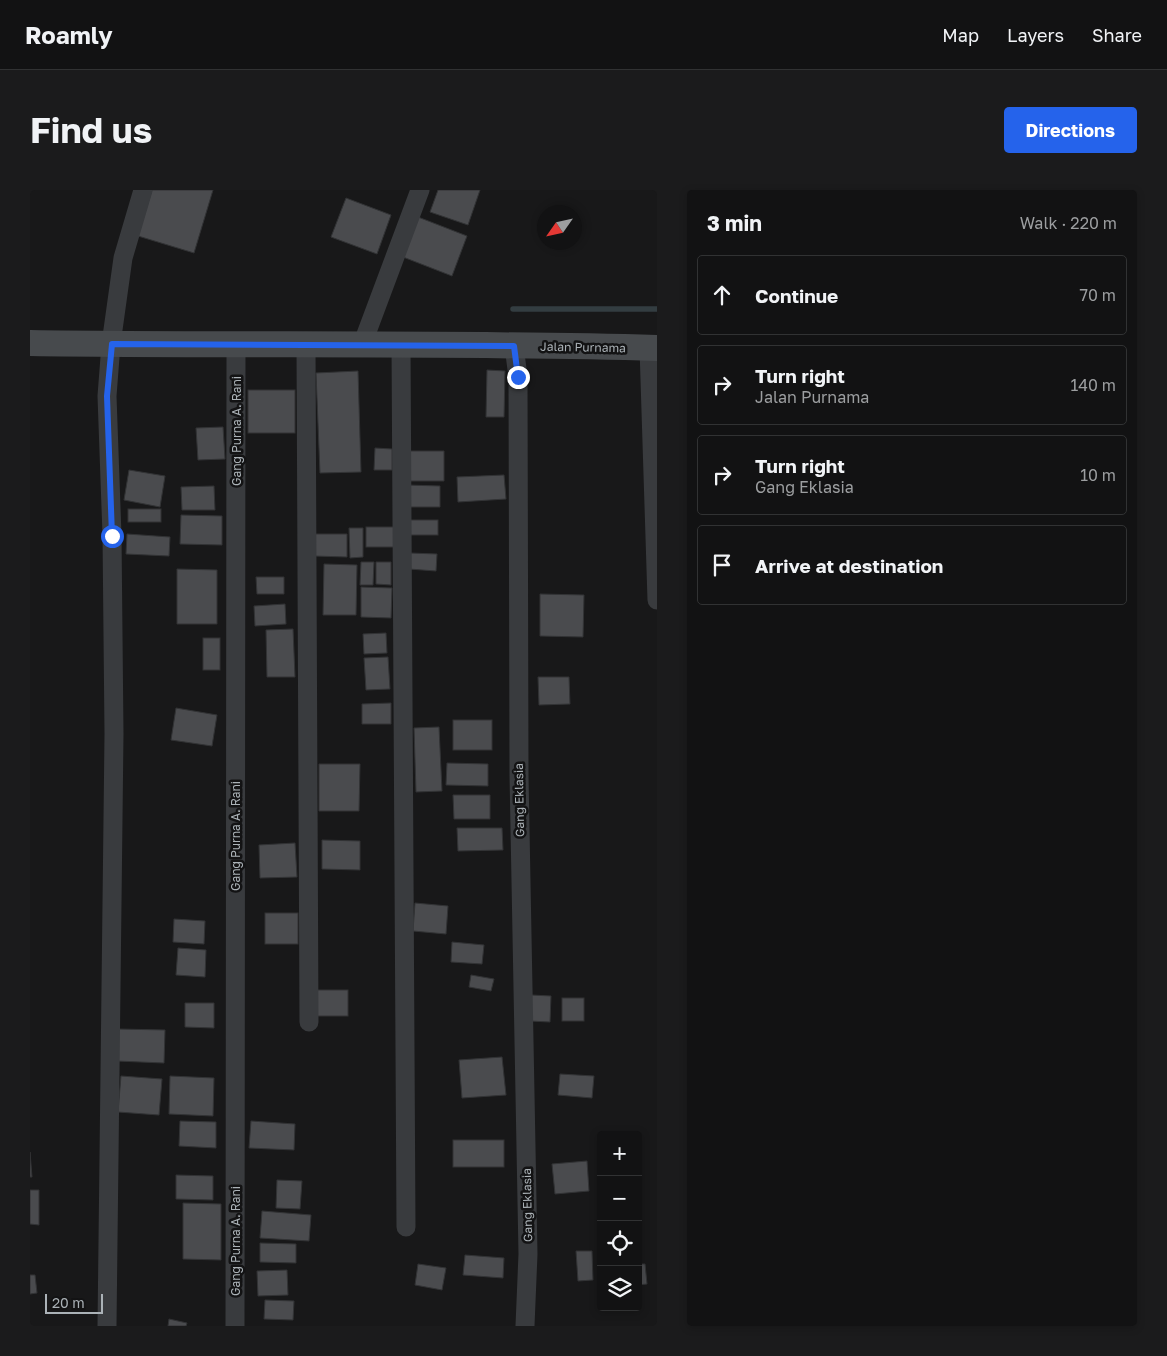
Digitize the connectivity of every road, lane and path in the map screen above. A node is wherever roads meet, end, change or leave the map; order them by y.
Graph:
1 (143, 190) edge
2 (420, 190) edge
3 (30, 343) edge
4 (112, 344) junction
5 (401, 344) junction
6 (362, 345) junction
7 (236, 346) junction
8 (306, 346) junction
9 (514, 346) junction
10 (653, 348) edge
11 (657, 600) edge
12 (309, 1022) dead end
13 (406, 1227) dead end
14 (107, 1326) edge
15 (235, 1326) edge
16 (525, 1326) edge

1 - 4 street
2 - 6 street
3 - 4 street, Jalan Purnama
4 - 7 street, Jalan Purnama
4 - 14 street
5 - 6 street, Jalan Purnama
5 - 9 street, Jalan Purnama
5 - 13 street
6 - 8 street, Jalan Purnama
7 - 8 street, Jalan Purnama
7 - 15 street, Gang Purna A. Rani
8 - 12 street
9 - 10 street, Jalan Purnama
9 - 16 street, Gang Eklasia
10 - 11 street

